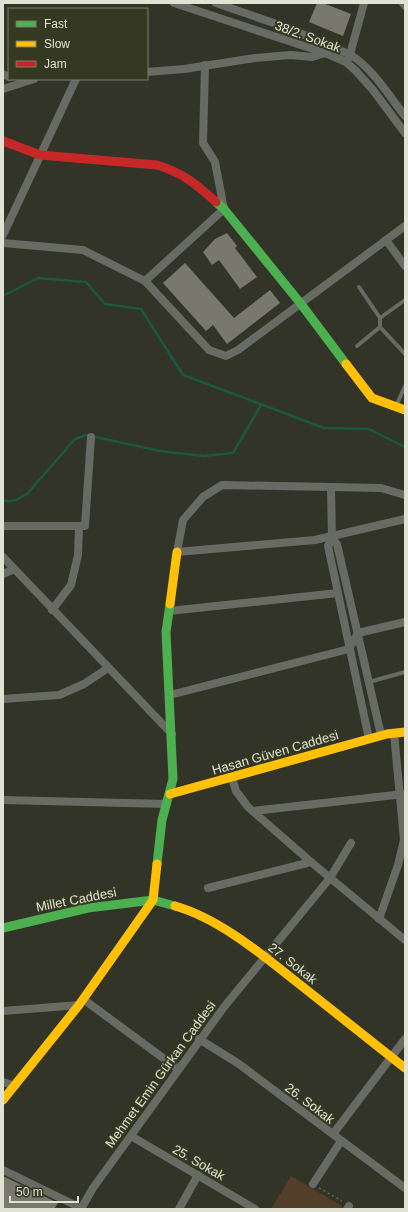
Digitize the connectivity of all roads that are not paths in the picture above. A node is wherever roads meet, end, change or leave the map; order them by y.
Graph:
1 (174, 3) edge
2 (216, 3) edge
3 (364, 3) edge
4 (403, 3) edge
5 (227, 5) edge
6 (405, 6) edge
7 (222, 19) junction
8 (281, 26) junction
9 (277, 37) junction
10 (325, 53) junction
11 (351, 55) junction
12 (346, 62) junction
13 (205, 65) junction
14 (148, 72) edge
15 (76, 80) edge
16 (17, 81) edge
17 (3, 89) edge
18 (405, 116) edge
19 (405, 134) edge
20 (3, 141) edge
21 (40, 155) junction
22 (224, 210) junction
23 (405, 226) edge
24 (3, 235) edge
25 (386, 240) junction
26 (3, 243) edge
27 (405, 266) edge
28 (145, 281) junction
29 (359, 287) dead end
30 (405, 300) edge
31 (301, 304) junction
32 (380, 318) junction
33 (380, 327) junction
34 (357, 346) dead end
35 (405, 354) edge
36 (405, 386) edge
37 (404, 392) edge
38 (401, 408) edge
39 (91, 437) dead end
40 (331, 487) junction
41 (405, 495) edge
42 (405, 519) edge
43 (3, 526) edge
44 (80, 526) junction
45 (332, 537) junction
46 (177, 552) junction
47 (3, 557) edge
48 (14, 569) junction
49 (3, 574) edge
50 (338, 593) junction
51 (52, 610) junction
52 (169, 611) junction
53 (405, 622) edge
54 (358, 633) junction
55 (349, 649) junction
56 (108, 668) junction
57 (405, 672) edge
58 (369, 682) junction
59 (170, 695) junction
60 (3, 699) edge
61 (405, 725) edge
62 (405, 732) edge
63 (172, 734) junction
64 (387, 734) junction
65 (369, 739) junction
66 (232, 778) junction
67 (170, 794) junction
68 (403, 794) edge
69 (3, 800) edge
70 (167, 804) junction
71 (253, 812) junction
72 (350, 842) dead end
73 (311, 862) junction
74 (330, 878) junction
75 (208, 888) dead end
76 (153, 900) junction
77 (379, 919) junction
78 (3, 928) edge
79 (405, 940) edge
80 (264, 956) junction
81 (81, 1002) junction
82 (3, 1011) edge
83 (199, 1039) junction
84 (405, 1039) edge
85 (390, 1058) junction
86 (405, 1068) edge
87 (178, 1069) junction
88 (3, 1082) edge
89 (14, 1086) junction
90 (3, 1100) edge
91 (333, 1134) junction
92 (131, 1136) junction
93 (341, 1141) junction
94 (3, 1170) edge
95 (198, 1175) junction
96 (313, 1184) road end
97 (405, 1188) edge
98 (81, 1208) edge
99 (179, 1209) edge
100 (255, 1209) edge

1 - 7 street, 38/2. Sokak
2 - 5 street, 38/2. Sokak
3 - 11 street
4 - 6 street
5 - 7 street
5 - 8 street, 38/2. Sokak
7 - 9 street, 38/2. Sokak
8 - 9 street
8 - 11 street, 38/2. Sokak
9 - 10 street, 38/2. Sokak
10 - 12 street, 38/2. Sokak
10 - 13 street
11 - 12 street
11 - 18 street, 38/2. Sokak
12 - 19 street, 38/2. Sokak
13 - 14 street
13 - 22 street
15 - 21 street
16 - 17 street
20 - 21 street
21 - 22 street
21 - 24 street
22 - 28 street
22 - 31 street
23 - 25 street
25 - 27 street
25 - 31 street
26 - 28 street
28 - 31 street
29 - 32 lane
30 - 32 lane
31 - 38 street
32 - 33 lane
33 - 34 lane
33 - 35 lane
36 - 37 lane
37 - 38 lane
39 - 44 street
40 - 41 street
40 - 45 street
40 - 46 street
42 - 45 street
43 - 44 street
44 - 51 street
45 - 46 street
45 - 50 street
45 - 54 street
46 - 52 street
47 - 48 street
48 - 49 street
48 - 51 street
50 - 52 street
50 - 55 street
51 - 56 street
52 - 59 street
53 - 54 street
54 - 55 street
54 - 58 street
55 - 59 street
55 - 65 street
56 - 60 street
56 - 63 street
57 - 58 lane
58 - 64 street
59 - 63 street
61 - 64 street, Hasan Güven Caddesi
62 - 64 street, Hasan Güven Caddesi
63 - 67 street
64 - 65 street, Hasan Güven Caddesi
64 - 68 street
65 - 66 street, Hasan Güven Caddesi
66 - 67 street, Hasan Güven Caddesi
66 - 71 street
67 - 70 street
68 - 71 street
68 - 77 street
69 - 70 street
70 - 76 street
71 - 73 street
72 - 74 street, Mehmet Emin Gürkan Caddesi
73 - 74 street
73 - 75 street
74 - 77 street
74 - 80 street, Mehmet Emin Gürkan Caddesi
76 - 78 street, Millet Caddesi
76 - 80 street, 27. Sokak
76 - 81 street
77 - 79 street
80 - 83 street, Mehmet Emin Gürkan Caddesi
80 - 85 street, 27. Sokak
81 - 82 street
81 - 87 street
81 - 89 street
83 - 87 street, Mehmet Emin Gürkan Caddesi
83 - 91 street, 26. Sokak
84 - 85 street
85 - 86 street, 27. Sokak
85 - 91 street
87 - 92 street, Mehmet Emin Gürkan Caddesi
88 - 89 street
89 - 90 street
91 - 93 street, 26. Sokak
92 - 95 street, 25. Sokak
92 - 98 street, Mehmet Emin Gürkan Caddesi
93 - 96 street
93 - 97 street, 26. Sokak
94 - 98 street
95 - 99 street
95 - 100 street, 25. Sokak

